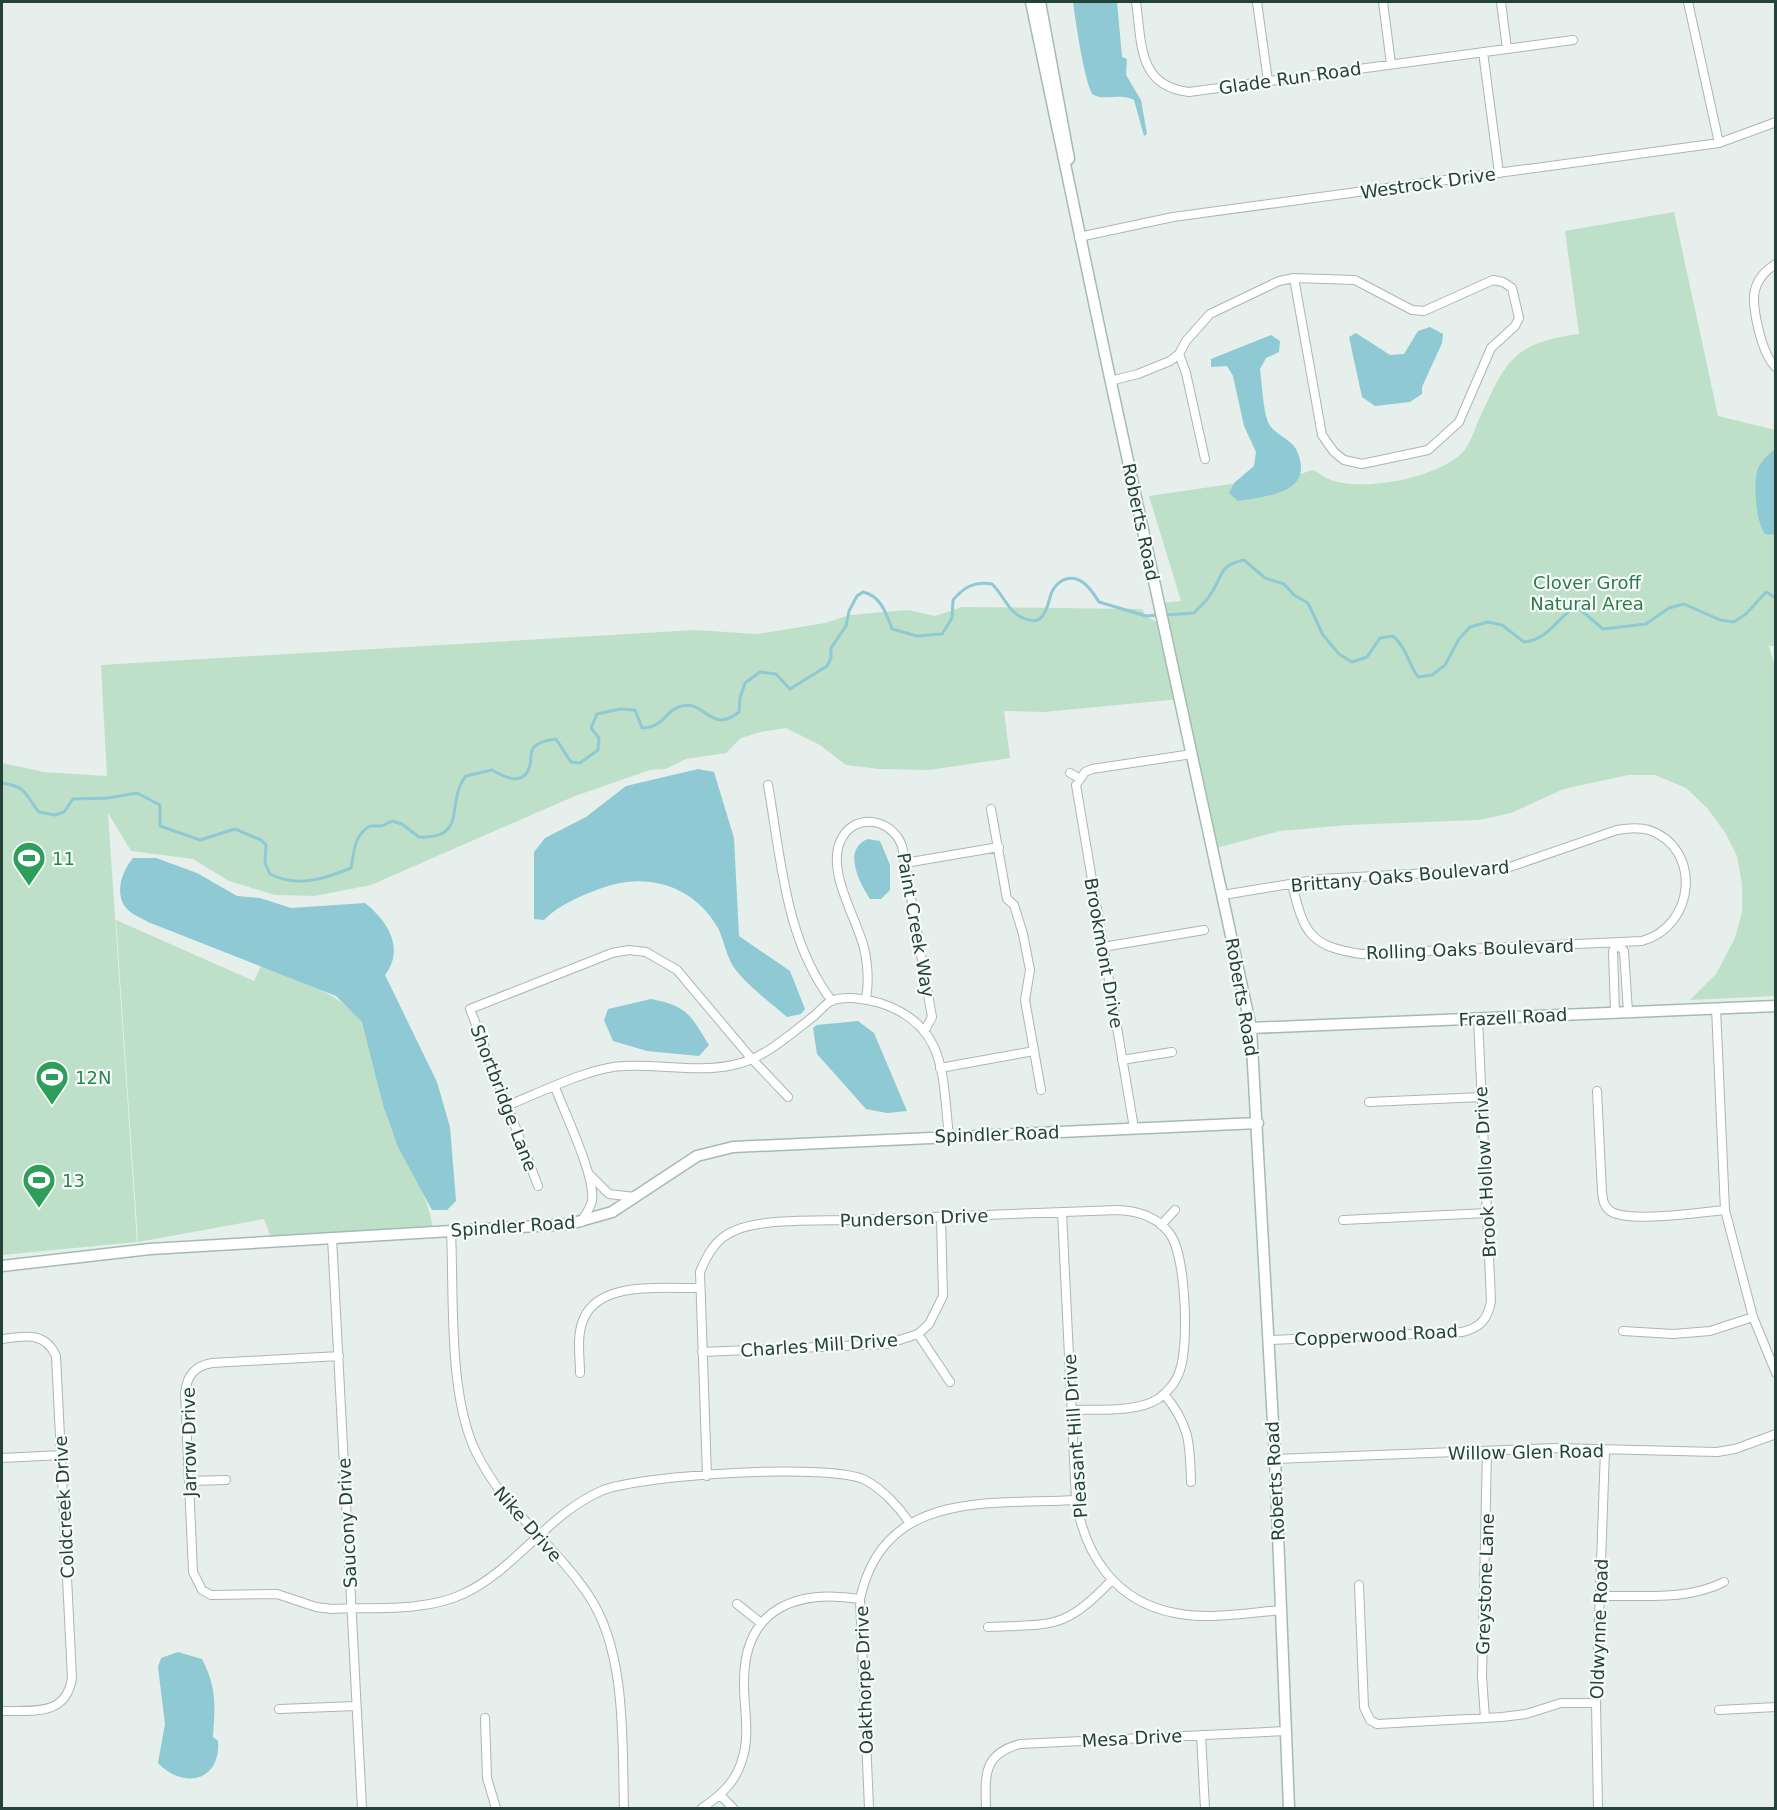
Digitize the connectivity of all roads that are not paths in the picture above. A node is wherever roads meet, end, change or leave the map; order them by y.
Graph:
1 (1031, 2) edge
2 (1040, 2) edge
3 (1136, 2) edge
4 (1257, 2) edge
5 (1383, 2) edge
6 (1501, 2) edge
7 (1688, 2) edge
8 (1573, 40) dead end
9 (1507, 49) junction
10 (1483, 52) junction
11 (1391, 64) junction
12 (1268, 81) junction
13 (1776, 122) edge
14 (1719, 143) junction
15 (1499, 173) junction
16 (1079, 237) junction
17 (1776, 264) edge
18 (1294, 278) junction
19 (1179, 354) junction
20 (1776, 367) edge
21 (1110, 381) junction
22 (1205, 459) dead end
23 (1192, 754) junction
24 (1071, 773) dead end
25 (1079, 778) junction
26 (768, 785) dead end
27 (991, 809) dead end
28 (999, 847) junction
29 (905, 863) junction
30 (1292, 884) junction
31 (1223, 896) junction
32 (1204, 930) dead end
33 (1617, 944) junction
34 (1102, 947) junction
35 (866, 999) junction
36 (831, 1001) junction
37 (1776, 1006) edge
38 (1716, 1008) junction
39 (1615, 1012) junction
40 (1628, 1012) junction
41 (1478, 1018) junction
42 (1251, 1028) junction
43 (925, 1030) junction
44 (1034, 1051) junction
45 (1172, 1052) dead end
46 (751, 1058) junction
47 (1122, 1060) junction
48 (940, 1068) junction
49 (555, 1087) junction
50 (1041, 1090) dead end
51 (1597, 1091) dead end
52 (788, 1097) dead end
53 (1482, 1097) junction
54 (1369, 1102) dead end
55 (508, 1105) junction
56 (1258, 1123) junction
57 (1134, 1128) junction
58 (949, 1136) junction
59 (589, 1174) junction
60 (538, 1186) dead end
61 (635, 1197) junction
62 (1175, 1210) dead end
63 (1725, 1210) junction
64 (1062, 1212) junction
65 (1487, 1213) junction
66 (941, 1217) junction
67 (1342, 1220) dead end
68 (581, 1222) junction
69 (1161, 1225) junction
70 (451, 1231) junction
71 (332, 1237) junction
72 (2, 1266) edge
73 (699, 1288) junction
74 (1753, 1317) junction
75 (1482, 1323) joint
76 (1623, 1332) dead end
77 (918, 1334) junction
78 (2, 1339) edge
79 (1269, 1340) junction
80 (702, 1352) junction
81 (339, 1356) junction
82 (1775, 1371) edge
83 (580, 1373) dead end
84 (950, 1382) dead end
85 (1164, 1394) junction
86 (1071, 1410) junction
87 (1776, 1434) edge
88 (1605, 1450) junction
89 (1487, 1451) junction
90 (62, 1455) junction
91 (2, 1458) edge
92 (1275, 1459) junction
93 (707, 1476) junction
94 (226, 1480) dead end
95 (189, 1481) junction
96 (1191, 1482) dead end
97 (1076, 1500) junction
98 (909, 1522) junction
99 (538, 1536) junction
100 (1112, 1580) junction
101 (1724, 1582) dead end
102 (1359, 1585) dead end
103 (1601, 1596) junction
104 (860, 1599) junction
105 (737, 1604) dead end
106 (351, 1608) junction
107 (1281, 1610) junction
108 (761, 1623) junction
109 (988, 1627) dead end
110 (1596, 1703) junction
111 (356, 1706) junction
112 (1776, 1707) edge
113 (279, 1709) dead end
114 (1719, 1710) dead end
115 (2, 1711) edge
116 (485, 1718) dead end
117 (1485, 1718) junction
118 (1286, 1731) junction
119 (1201, 1735) junction
120 (721, 1796) junction
121 (1291, 1806) edge
122 (362, 1809) edge
123 (496, 1809) edge
124 (624, 1809) edge
125 (702, 1809) edge
126 (733, 1809) edge
127 (869, 1809) edge
128 (986, 1809) edge
129 (1205, 1809) edge
130 (1598, 1809) edge

1 - 16 main road, Roberts Road
2 - 16 main road, Roberts Road
3 - 12 street, Glade Run Road
4 - 12 street
5 - 11 street
6 - 9 street
7 - 14 street
8 - 9 street, Glade Run Road
9 - 10 street, Glade Run Road
10 - 11 street, Glade Run Road
10 - 15 street
11 - 12 street, Glade Run Road
13 - 14 street, Westrock Drive
14 - 15 street, Westrock Drive
15 - 16 street, Westrock Drive
16 - 21 main road, Roberts Road
17 - 20 street
18 - 18 street
18 - 19 street
19 - 21 street
19 - 22 street
21 - 23 main road, Roberts Road
23 - 25 street
23 - 31 main road, Roberts Road
24 - 25 street
25 - 34 street, Brookmont Drive
26 - 36 street
27 - 28 street
28 - 29 street
28 - 44 street
29 - 35 street, Paint Creek Way
29 - 43 street, Paint Creek Way
30 - 31 street, Brittany Oaks Boulevard
30 - 33 street, Rolling Oaks Boulevard
30 - 33 street, Brittany Oaks Boulevard
31 - 42 main road, Roberts Road
32 - 34 street
33 - 39 street
33 - 40 street
34 - 47 street, Brookmont Drive
35 - 36 street
35 - 43 street
36 - 46 street
37 - 38 main road, Frazell Road
38 - 40 main road, Frazell Road
38 - 63 street
39 - 40 main road, Frazell Road
39 - 41 main road, Frazell Road
41 - 42 main road, Frazell Road
41 - 53 street, Brook Hollow Drive
42 - 56 main road, Roberts Road
43 - 48 street
44 - 48 street
44 - 50 street
45 - 47 street
46 - 49 street
46 - 52 street
46 - 55 street, Shortbridge Lane
47 - 57 street, Brookmont Drive
48 - 58 street
49 - 55 street
49 - 59 street
51 - 63 street
53 - 54 street
53 - 65 street, Brook Hollow Drive
55 - 60 street, Shortbridge Lane
56 - 57 main road, Spindler Road
56 - 79 main road, Roberts Road
57 - 58 main road, Spindler Road
58 - 61 main road, Spindler Road
59 - 61 street
59 - 68 street
61 - 68 main road, Spindler Road
62 - 69 street
63 - 74 street
64 - 66 street, Punderson Drive
64 - 69 street, Punderson Drive
64 - 86 street, Pleasant Hill Drive
65 - 67 street
65 - 75 street, Brook Hollow Drive
66 - 73 street, Punderson Drive
66 - 77 street, Charles Mill Drive
68 - 70 main road, Spindler Road
69 - 85 street
70 - 71 main road, Spindler Road
70 - 99 street, Nike Drive
71 - 72 main road, Spindler Road
71 - 81 street, Saucony Drive
73 - 80 street, Punderson Drive
73 - 83 street
74 - 76 street
74 - 82 street
75 - 79 street, Copperwood Road
77 - 80 street, Charles Mill Drive
77 - 84 street
78 - 90 street, Coldcreek Drive
79 - 92 main road, Roberts Road
80 - 93 street, Punderson Drive
81 - 95 street, Jarrow Drive
81 - 106 street, Saucony Drive
85 - 86 street
85 - 96 street
86 - 97 street, Pleasant Hill Drive
87 - 88 street, Willow Glen Road
88 - 89 street, Willow Glen Road
88 - 103 street, Oldwynne Road
89 - 92 street, Willow Glen Road
89 - 117 street, Greystone Lane
90 - 91 street
90 - 115 street, Coldcreek Drive
92 - 107 main road, Roberts Road
93 - 98 street
93 - 99 street
94 - 95 street
95 - 106 street, Jarrow Drive
97 - 98 street, Oakthorpe Drive
97 - 100 street, Pleasant Hill Drive
98 - 104 street, Oakthorpe Drive
99 - 106 street
99 - 124 street, Nike Drive
100 - 107 street, Pleasant Hill Drive
100 - 109 street
101 - 103 street
102 - 117 street
103 - 110 street, Oldwynne Road
104 - 108 street
104 - 127 street, Oakthorpe Drive
105 - 108 street
106 - 111 street, Saucony Drive
107 - 118 main road, Roberts Road
108 - 120 street
110 - 117 street
110 - 130 street, Oldwynne Road
111 - 113 street
111 - 122 street, Saucony Drive
112 - 114 street
116 - 123 street
118 - 119 street, Mesa Drive
118 - 121 main road, Roberts Road
119 - 128 street, Mesa Drive
119 - 129 street
120 - 125 street
120 - 126 street

